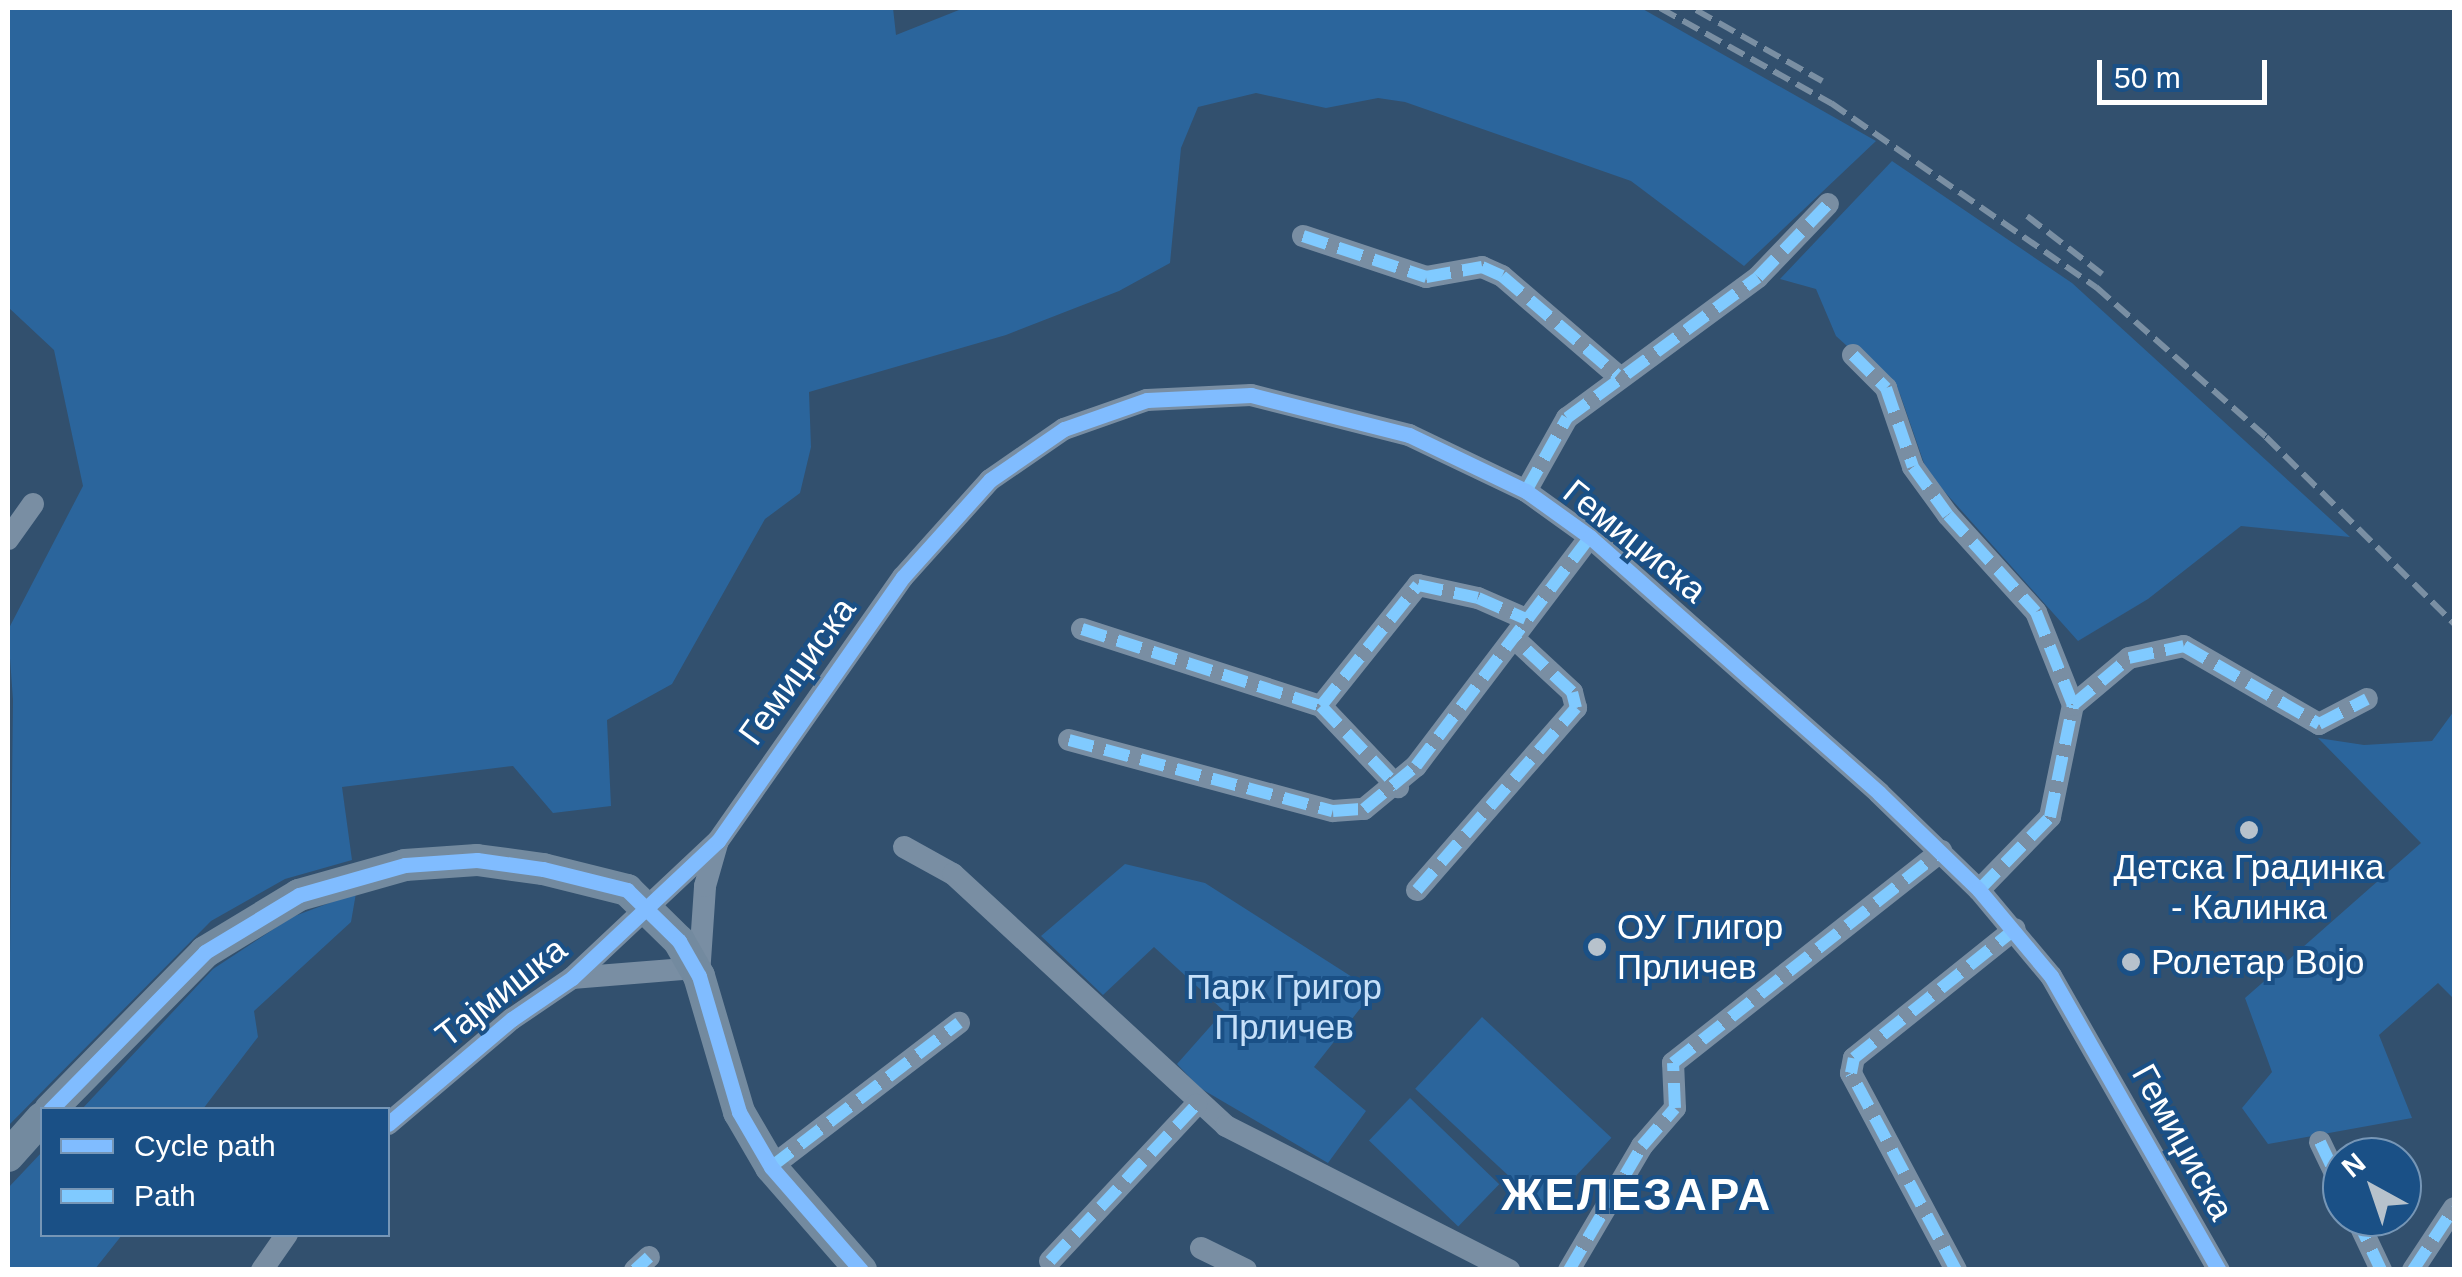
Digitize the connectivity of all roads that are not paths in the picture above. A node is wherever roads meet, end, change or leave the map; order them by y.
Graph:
1 (1828, 204) dead end
2 (1303, 236) dead end
3 (1853, 355) dead end
4 (1617, 375) junction
5 (1526, 492) junction
6 (33, 504) dead end
7 (1590, 537) junction
8 (8, 539) edge
9 (1082, 629) dead end
10 (1521, 630) junction
11 (2367, 699) dead end
12 (2073, 705) junction
13 (1320, 706) junction
14 (1069, 740) dead end
15 (1398, 787) junction
16 (718, 841) junction
17 (904, 846) dead end
18 (1941, 851) junction
19 (1417, 890) dead end
20 (1980, 890) junction
21 (651, 908) junction
22 (2015, 930) junction
23 (697, 972) junction
24 (572, 978) junction
25 (959, 1023) dead end
26 (1196, 1106) junction
27 (53, 1107) edge
28 (40, 1120) edge
29 (390, 1122) edge
30 (2320, 1142) dead end
31 (2322, 1146) edge
32 (8, 1156) edge
33 (771, 1168) junction
34 (2454, 1208) edge
35 (285, 1237) edge
36 (2365, 1237) edge
37 (1201, 1248) dead end
38 (1050, 1261) dead end
39 (262, 1270) edge
40 (862, 1270) edge
41 (1246, 1270) edge
42 (1510, 1270) edge
43 (1569, 1270) edge
44 (1956, 1270) edge
45 (2219, 1270) edge
46 (2381, 1270) edge
47 (2413, 1270) edge

1 - 4 street, Гемиџиска
2 - 4 street
3 - 12 street
4 - 5 street, Гемиџиска
5 - 7 street, Гемиџиска
5 - 16 street, Гемиџиска
6 - 8 street
7 - 10 street, Гемиџиска
7 - 18 street, Гемиџиска
9 - 13 street
10 - 13 street
10 - 15 street, Гемиџиска
10 - 19 street
11 - 12 street
12 - 20 street
13 - 15 street
14 - 15 street, Гемиџиска
16 - 21 street, Гемиџиска
16 - 23 street
17 - 26 street
18 - 20 street, Гемиџиска
18 - 43 street
20 - 22 street, Гемиџиска
21 - 23 street
21 - 24 street, Тајмишка
21 - 27 street
22 - 44 street
22 - 45 street, Гемиџиска
23 - 24 street, Тајмишка
23 - 33 street
24 - 29 street, Тајмишка
25 - 33 street
26 - 38 street
26 - 42 street
28 - 32 street
30 - 31 street
33 - 40 street
34 - 47 street
35 - 39 street
36 - 46 street
37 - 41 street

